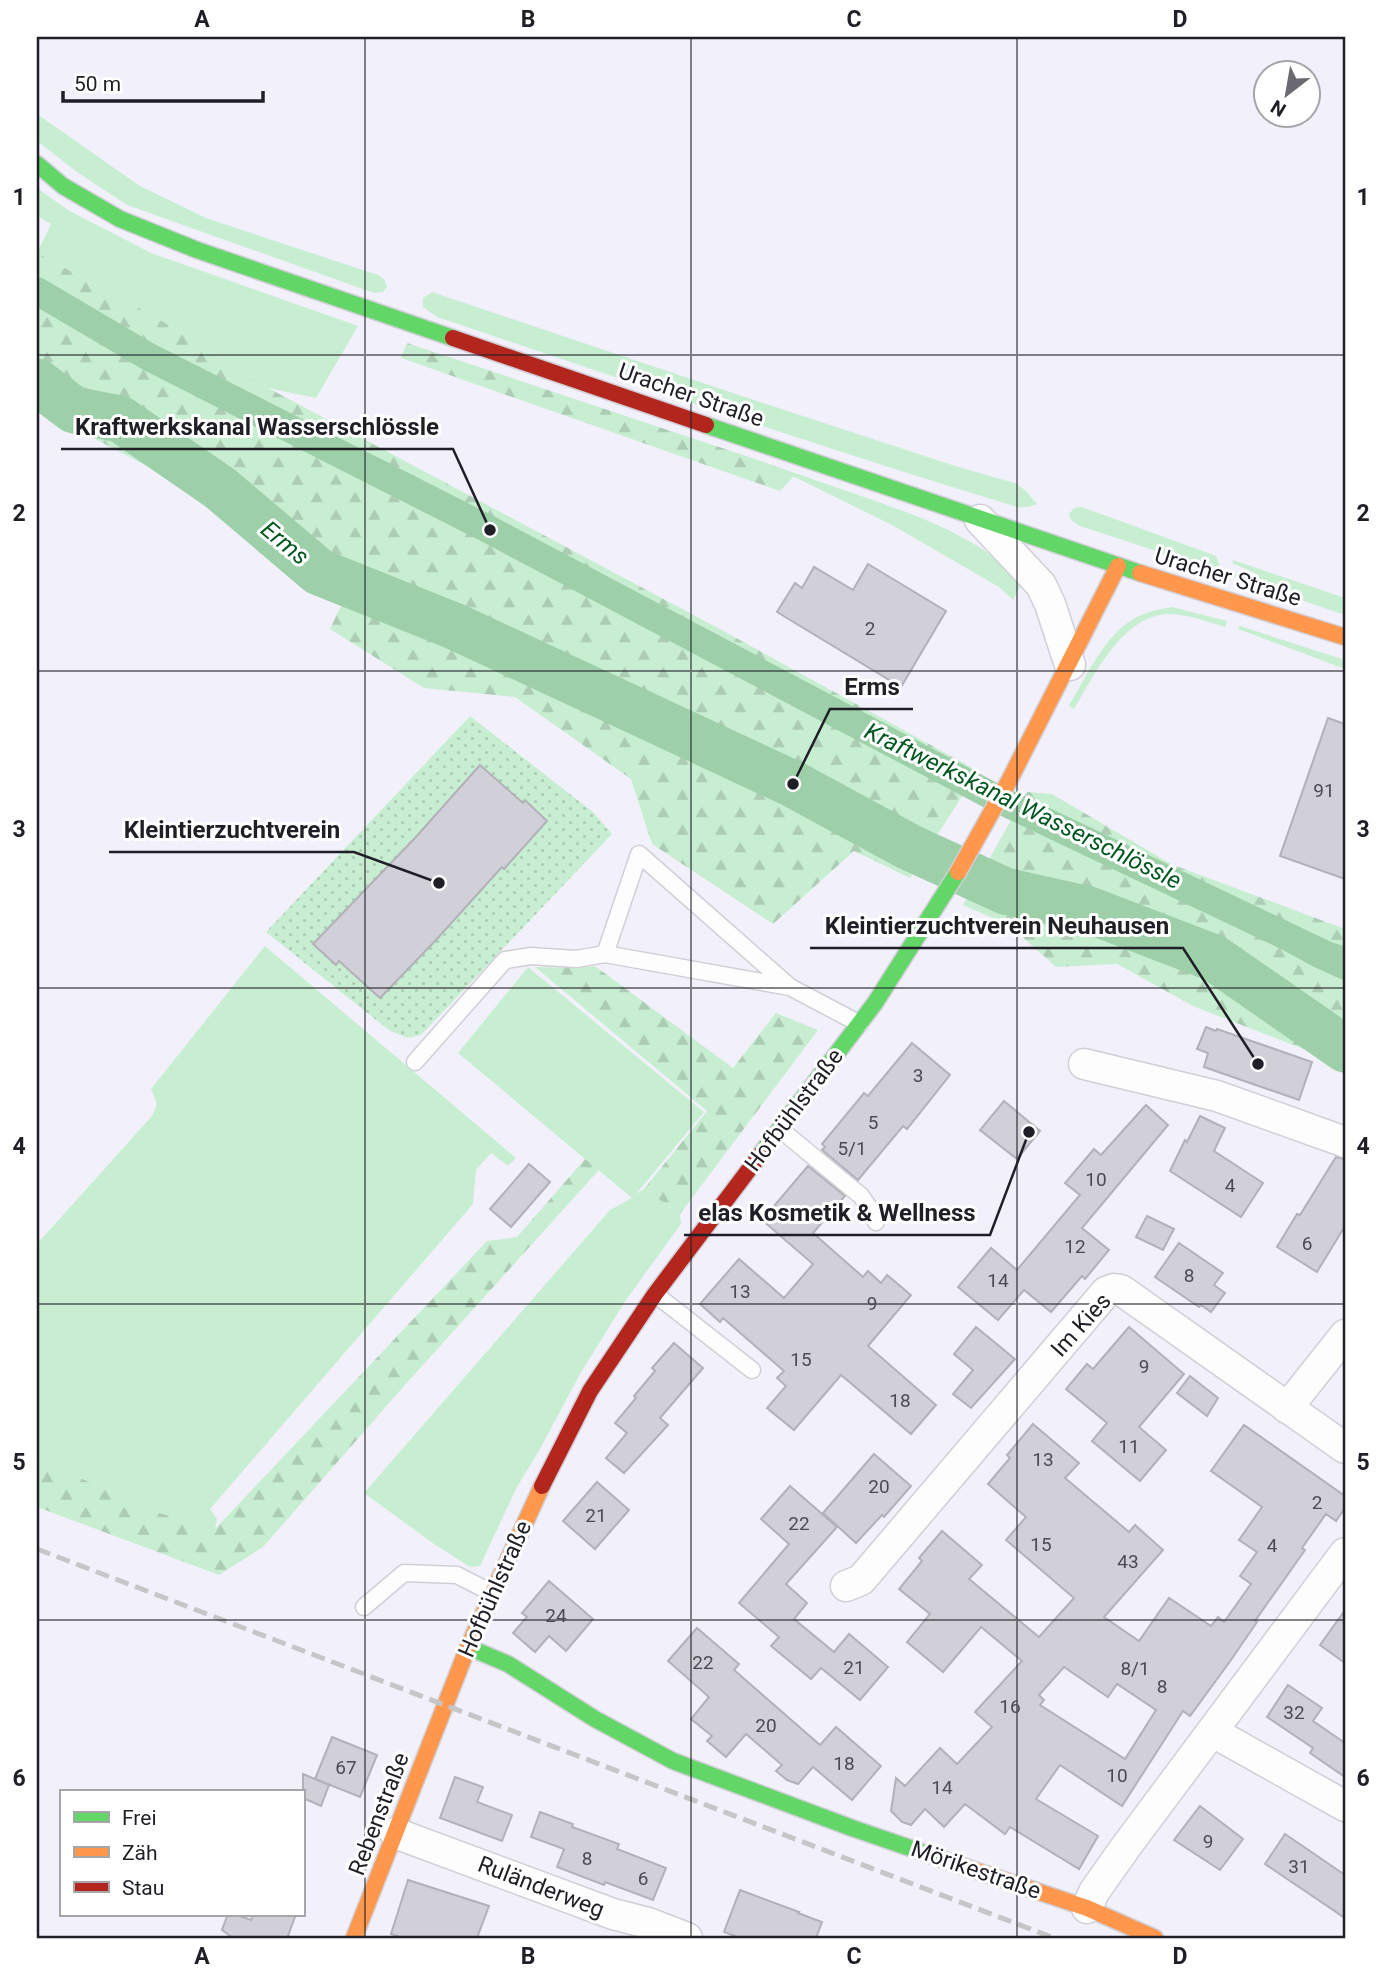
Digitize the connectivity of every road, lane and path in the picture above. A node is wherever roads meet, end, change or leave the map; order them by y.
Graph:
1 (37, 164) edge
2 (977, 517) junction
3 (1118, 566) junction
4 (1345, 637) edge
5 (1070, 665) junction
6 (605, 954) junction
7 (790, 987) junction
8 (860, 1024) junction
9 (415, 1062) dead end
10 (1084, 1065) dead end
11 (780, 1129) junction
12 (1345, 1142) edge
13 (876, 1222) dead end
14 (655, 1294) junction
15 (1345, 1335) edge
16 (752, 1370) dead end
17 (1287, 1408) junction
18 (1345, 1448) edge
19 (1345, 1553) edge
20 (846, 1586) dead end
21 (492, 1593) junction
22 (364, 1608) dead end
23 (467, 1647) junction
24 (445, 1705) joint
25 (1213, 1732) junction
26 (1345, 1806) edge
27 (395, 1833) junction
28 (1087, 1908) junction
29 (354, 1938) edge
30 (687, 1938) edge
31 (1155, 1938) edge

1 - 2 street, Uracher Straße
2 - 3 street, Uracher Straße
2 - 5 street
3 - 4 street, Uracher Straße
3 - 5 street, Hofbühlstraße
5 - 8 street, Hofbühlstraße
6 - 7 lane
6 - 7 lane
6 - 9 lane
7 - 8 lane
8 - 11 street, Hofbühlstraße
10 - 12 street
11 - 13 lane
11 - 14 street, Hofbühlstraße
14 - 16 lane
14 - 21 street, Hofbühlstraße
15 - 17 street
17 - 18 street, Im Kies
17 - 20 street, Im Kies
19 - 25 street
21 - 22 lane
21 - 23 street, Hofbühlstraße
23 - 24 street, Hofbühlstraße
23 - 28 street, Mörikestraße
24 - 27 street, Rebenstraße
25 - 26 street
25 - 28 street
27 - 29 street, Rebenstraße
27 - 30 street, Ruländerweg
28 - 31 street, Mörikestraße

